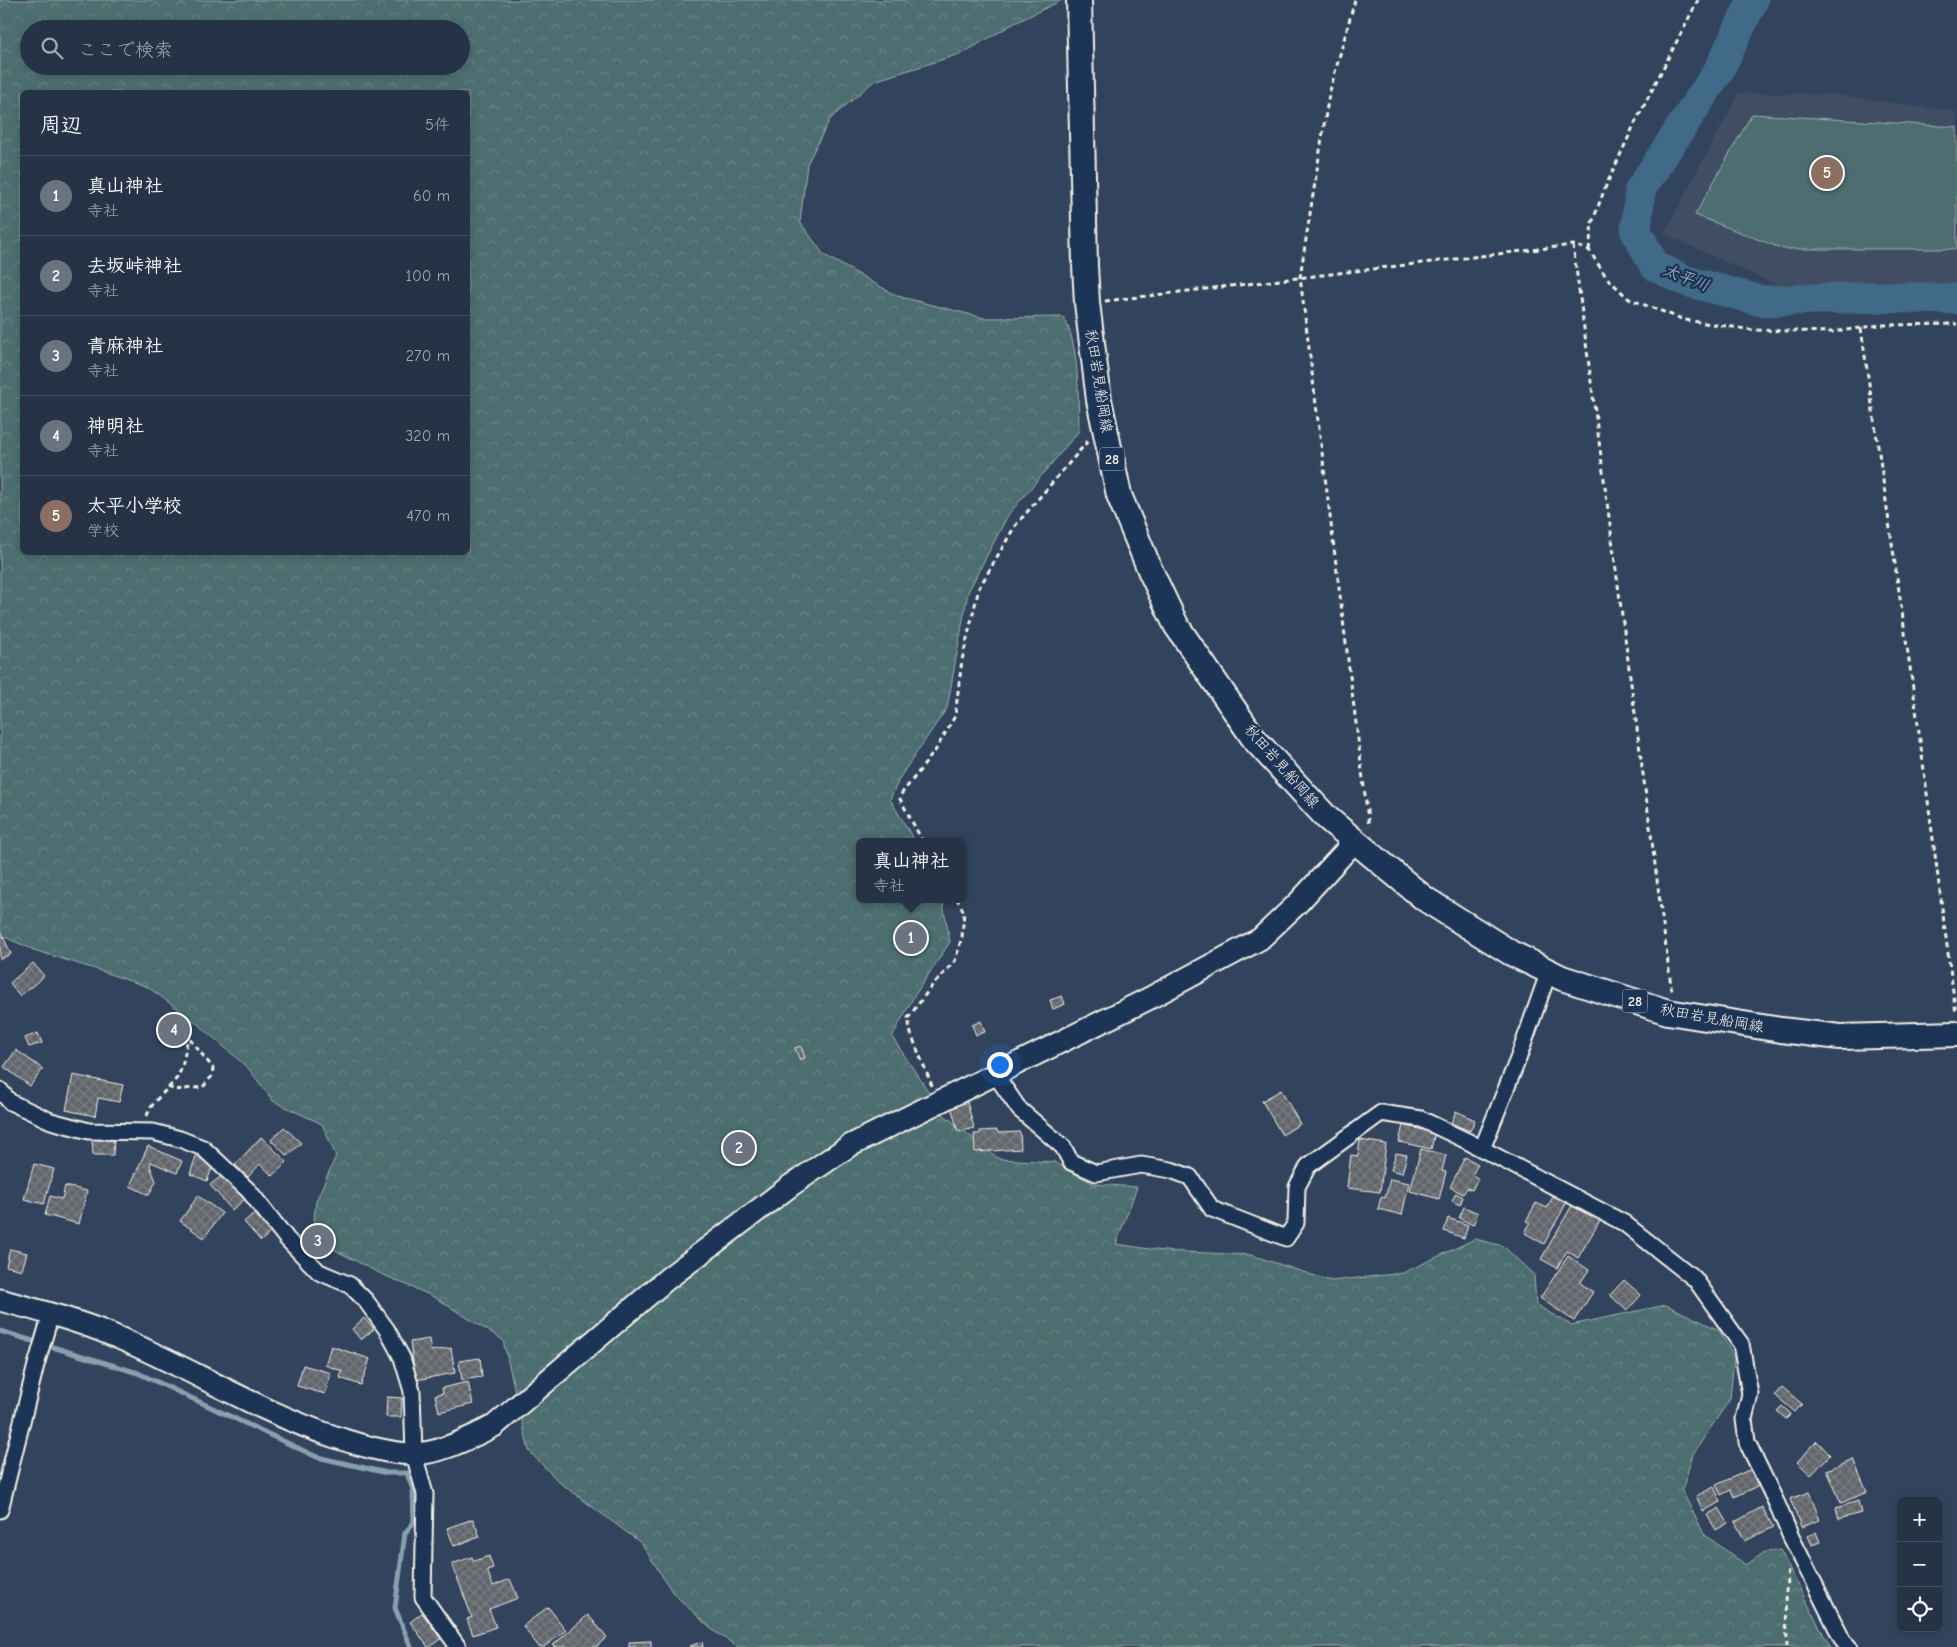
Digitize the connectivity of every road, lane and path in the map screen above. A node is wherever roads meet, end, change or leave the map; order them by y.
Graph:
1 (1079, 0) edge
2 (1355, 0) edge
3 (1698, 0) edge
4 (1573, 245) junction
5 (1589, 250) junction
6 (1300, 277) junction
7 (1087, 303) junction
8 (1957, 324) edge
9 (1861, 328) junction
10 (1104, 423) junction
11 (921, 838) edge
12 (1363, 848) junction
13 (959, 903) edge
14 (1549, 972) junction
15 (1675, 1013) junction
16 (1957, 1020) edge
17 (1957, 1034) edge
18 (995, 1074) junction
19 (168, 1087) junction
20 (0, 1090) edge
21 (938, 1101) junction
22 (148, 1111) dead end
23 (1482, 1149) junction
24 (0, 1300) edge
25 (51, 1314) junction
26 (414, 1454) junction
27 (0, 1510) edge
28 (1791, 1537) junction
29 (458, 1647) edge
30 (1787, 1647) edge
31 (1849, 1647) edge

1 - 7 main road, 秋田岩見船岡線 / 28
2 - 6 path
3 - 5 path
4 - 5 path
4 - 6 path
4 - 15 path
5 - 9 path
6 - 7 path
6 - 12 path
7 - 10 main road, 秋田岩見船岡線 / 28
8 - 9 path
9 - 16 path
10 - 11 path
10 - 12 main road, 秋田岩見船岡線 / 28
12 - 14 main road, 秋田岩見船岡線 / 28
12 - 18 street
13 - 21 path
14 - 15 main road, 秋田岩見船岡線 / 28
14 - 23 street
15 - 17 main road, 秋田岩見船岡線 / 28
18 - 21 street
18 - 23 street
19 - 19 path
19 - 22 path
20 - 26 street
21 - 26 street
23 - 28 street
24 - 25 street
25 - 26 street
25 - 27 street
26 - 29 street
28 - 30 path
28 - 31 street

